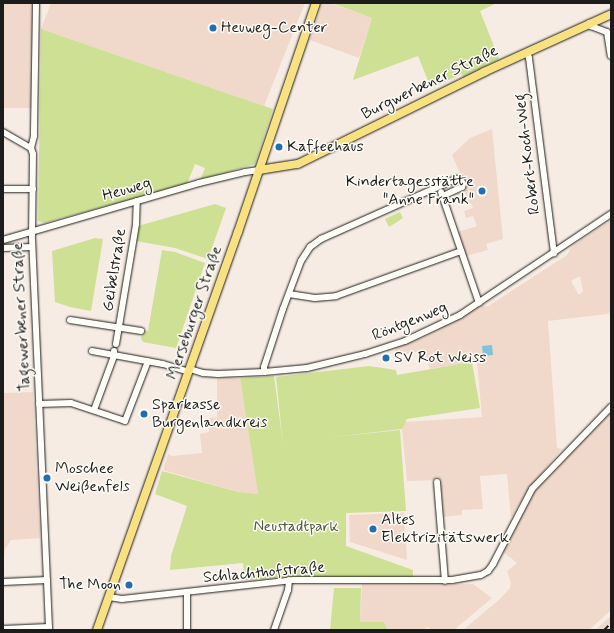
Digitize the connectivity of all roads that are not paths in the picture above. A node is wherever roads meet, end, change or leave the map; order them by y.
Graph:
1 (36, 3) edge
2 (316, 3) edge
3 (611, 14) edge
4 (589, 23) junction
5 (608, 29) edge
6 (527, 52) junction
7 (611, 56) edge
8 (3, 132) edge
9 (31, 148) junction
10 (259, 170) junction
11 (439, 187) junction
12 (3, 189) edge
13 (33, 189) junction
14 (443, 196) junction
15 (137, 201) junction
16 (611, 214) edge
17 (32, 232) junction
18 (3, 240) edge
19 (32, 247) junction
20 (3, 248) edge
21 (461, 251) junction
22 (554, 253) junction
23 (289, 294) junction
24 (479, 303) junction
25 (70, 320) dead end
26 (119, 328) junction
27 (141, 332) dead end
28 (115, 350) junction
29 (92, 351) dead end
30 (148, 361) junction
31 (189, 371) junction
32 (264, 372) junction
33 (39, 404) junction
34 (611, 407) edge
35 (94, 410) junction
36 (437, 482) dead end
37 (47, 580) junction
38 (289, 580) junction
39 (445, 581) junction
40 (3, 582) edge
41 (187, 592) junction
42 (108, 597) junction
43 (3, 629) edge
44 (49, 629) edge
45 (97, 630) edge
46 (186, 630) edge
47 (274, 630) edge

1 - 9 street, Tagewerbener Straße
2 - 10 main road, Merseburger Straße
3 - 4 main road, Burgwerbener Straße
4 - 5 street
4 - 6 main road, Burgwerbener Straße
5 - 7 street
6 - 10 main road, Burgwerbener Straße
6 - 22 street, Robert-Koch-Weg
8 - 9 street
9 - 13 street, Tagewerbener Straße
10 - 15 street, Heuweg
10 - 31 main road, Merseburger Straße
11 - 14 street
11 - 14 street
11 - 23 street
12 - 13 street
13 - 17 street, Tagewerbener Straße
14 - 21 street
15 - 17 street, Heuweg
15 - 26 street, Geibelstraße
16 - 22 street, Röntgenweg
17 - 18 street, Heuweg
17 - 19 street, Tagewerbener Straße
19 - 20 street
19 - 33 street, Tagewerbener Straße
21 - 23 street
21 - 24 street
22 - 24 street, Röntgenweg
23 - 32 street
24 - 32 street, Röntgenweg
25 - 26 street
26 - 27 street
26 - 28 street, Geibelstraße
28 - 29 street, Röntgenweg
28 - 30 street, Röntgenweg
28 - 35 street, Geibelstraße
30 - 31 street, Röntgenweg
30 - 35 street
31 - 32 street, Röntgenweg
31 - 42 main road, Merseburger Straße
33 - 35 street
33 - 37 street, Tagewerbener Straße
34 - 39 street, Schlachthofstraße
36 - 39 street
37 - 40 street
37 - 44 street, Tagewerbener Straße
38 - 39 street, Schlachthofstraße
38 - 41 street, Schlachthofstraße
38 - 47 street
41 - 42 street, Schlachthofstraße
41 - 46 street
42 - 45 main road, Merseburger Straße
43 - 44 street

